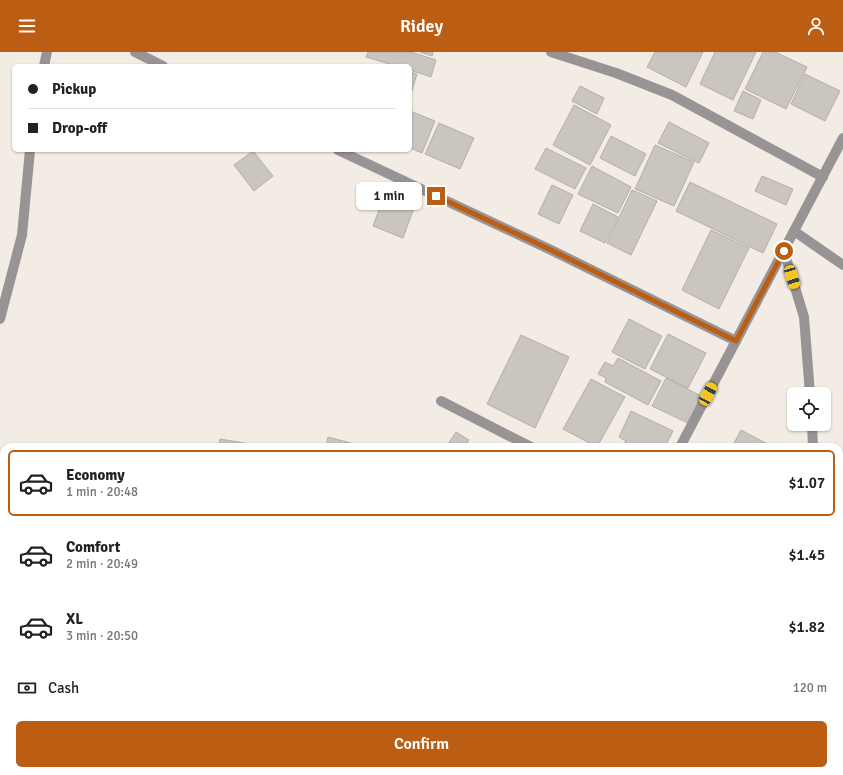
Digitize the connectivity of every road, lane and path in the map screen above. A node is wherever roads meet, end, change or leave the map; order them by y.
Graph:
1 (47, 52) edge
2 (135, 52) edge
3 (551, 52) edge
4 (44, 64) edge
5 (159, 64) edge
6 (843, 138) edge
7 (30, 152) edge
8 (342, 152) edge
9 (823, 177) junction
10 (794, 231) junction
11 (784, 251) junction
12 (843, 265) edge
13 (0, 319) edge
14 (736, 341) junction
15 (809, 387) edge
16 (441, 401) dead end
17 (813, 431) edge
18 (523, 443) edge
19 (682, 443) edge
20 (814, 443) edge

1 - 4 street
2 - 5 street
3 - 9 street
6 - 9 street
7 - 13 street
8 - 14 street
9 - 10 street
10 - 11 street
10 - 12 street
11 - 14 street
11 - 15 street
14 - 19 street
16 - 18 street
17 - 20 street

